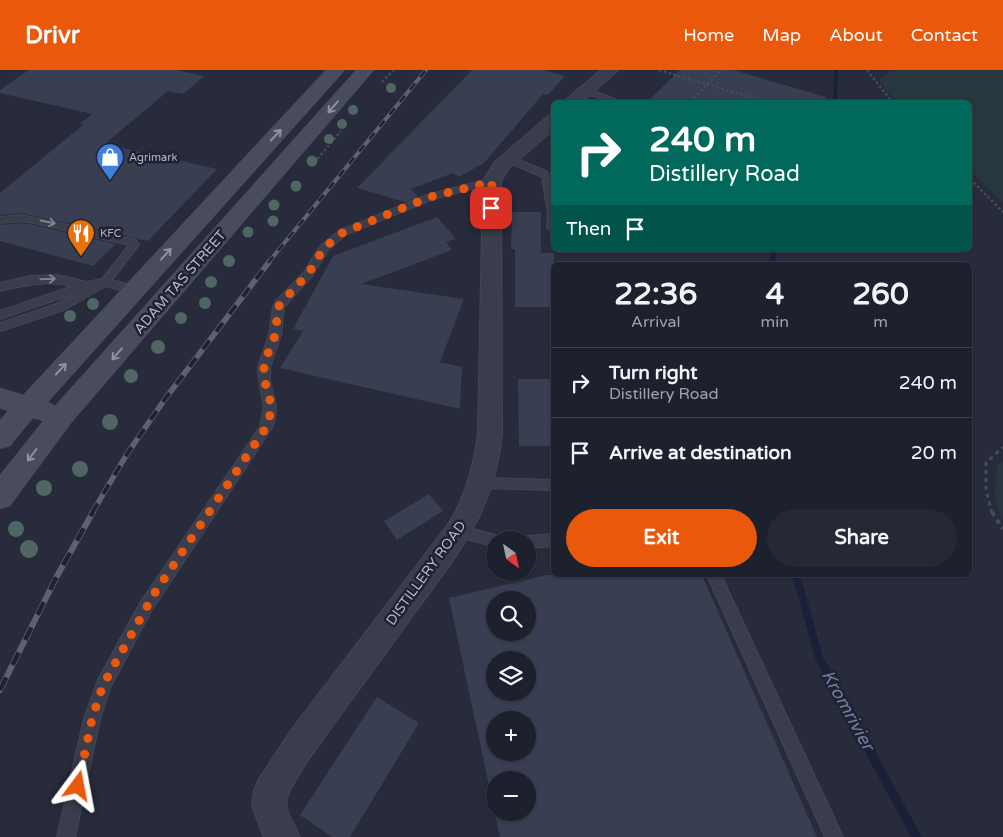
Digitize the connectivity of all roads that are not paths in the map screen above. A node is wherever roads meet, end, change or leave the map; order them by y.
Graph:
1 (336, 70) edge
2 (365, 70) edge
3 (610, 70) edge
4 (586, 91) junction
5 (576, 100) edge
6 (613, 100) dead end
7 (551, 123) edge
8 (509, 159) junction
9 (492, 182) junction
10 (551, 193) edge
11 (0, 220) edge
12 (105, 282) junction
13 (87, 286) junction
14 (0, 287) edge
15 (133, 290) junction
16 (0, 315) edge
17 (0, 327) edge
18 (0, 398) edge
19 (28, 406) junction
20 (62, 416) junction
21 (0, 438) edge
22 (482, 483) junction
23 (551, 485) edge
24 (0, 498) edge
25 (459, 531) junction
26 (486, 538) edge
27 (551, 540) edge
28 (536, 541) edge
29 (715, 577) edge
30 (66, 837) edge
31 (283, 837) edge
32 (834, 837) edge

15 -> 1 main road, ADAM TAS STREET
2 -> 20 main road, ADAM TAS STREET
3 - 4 street
4 - 5 street
4 - 6 lane
7 - 8 street
8 - 9 street
8 - 10 lane
9 - 22 street, DISTILLERY ROAD
9 - 30 lane
11 -> 12 lane
12 - 13 lane
12 - 15 lane
12 - 17 lane
14 -> 13 lane
13 - 16 lane
19 -> 15 main road, ADAM TAS STREET
18 - 19 main road
19 - 20 main road
19 - 21 main road, ADAM TAS STREET
20 -> 24 main road, ADAM TAS STREET
22 - 23 lane
22 - 25 street, DISTILLERY ROAD
25 - 26 lane
25 - 31 street, DISTILLERY ROAD
27 - 28 lane
29 - 32 lane

